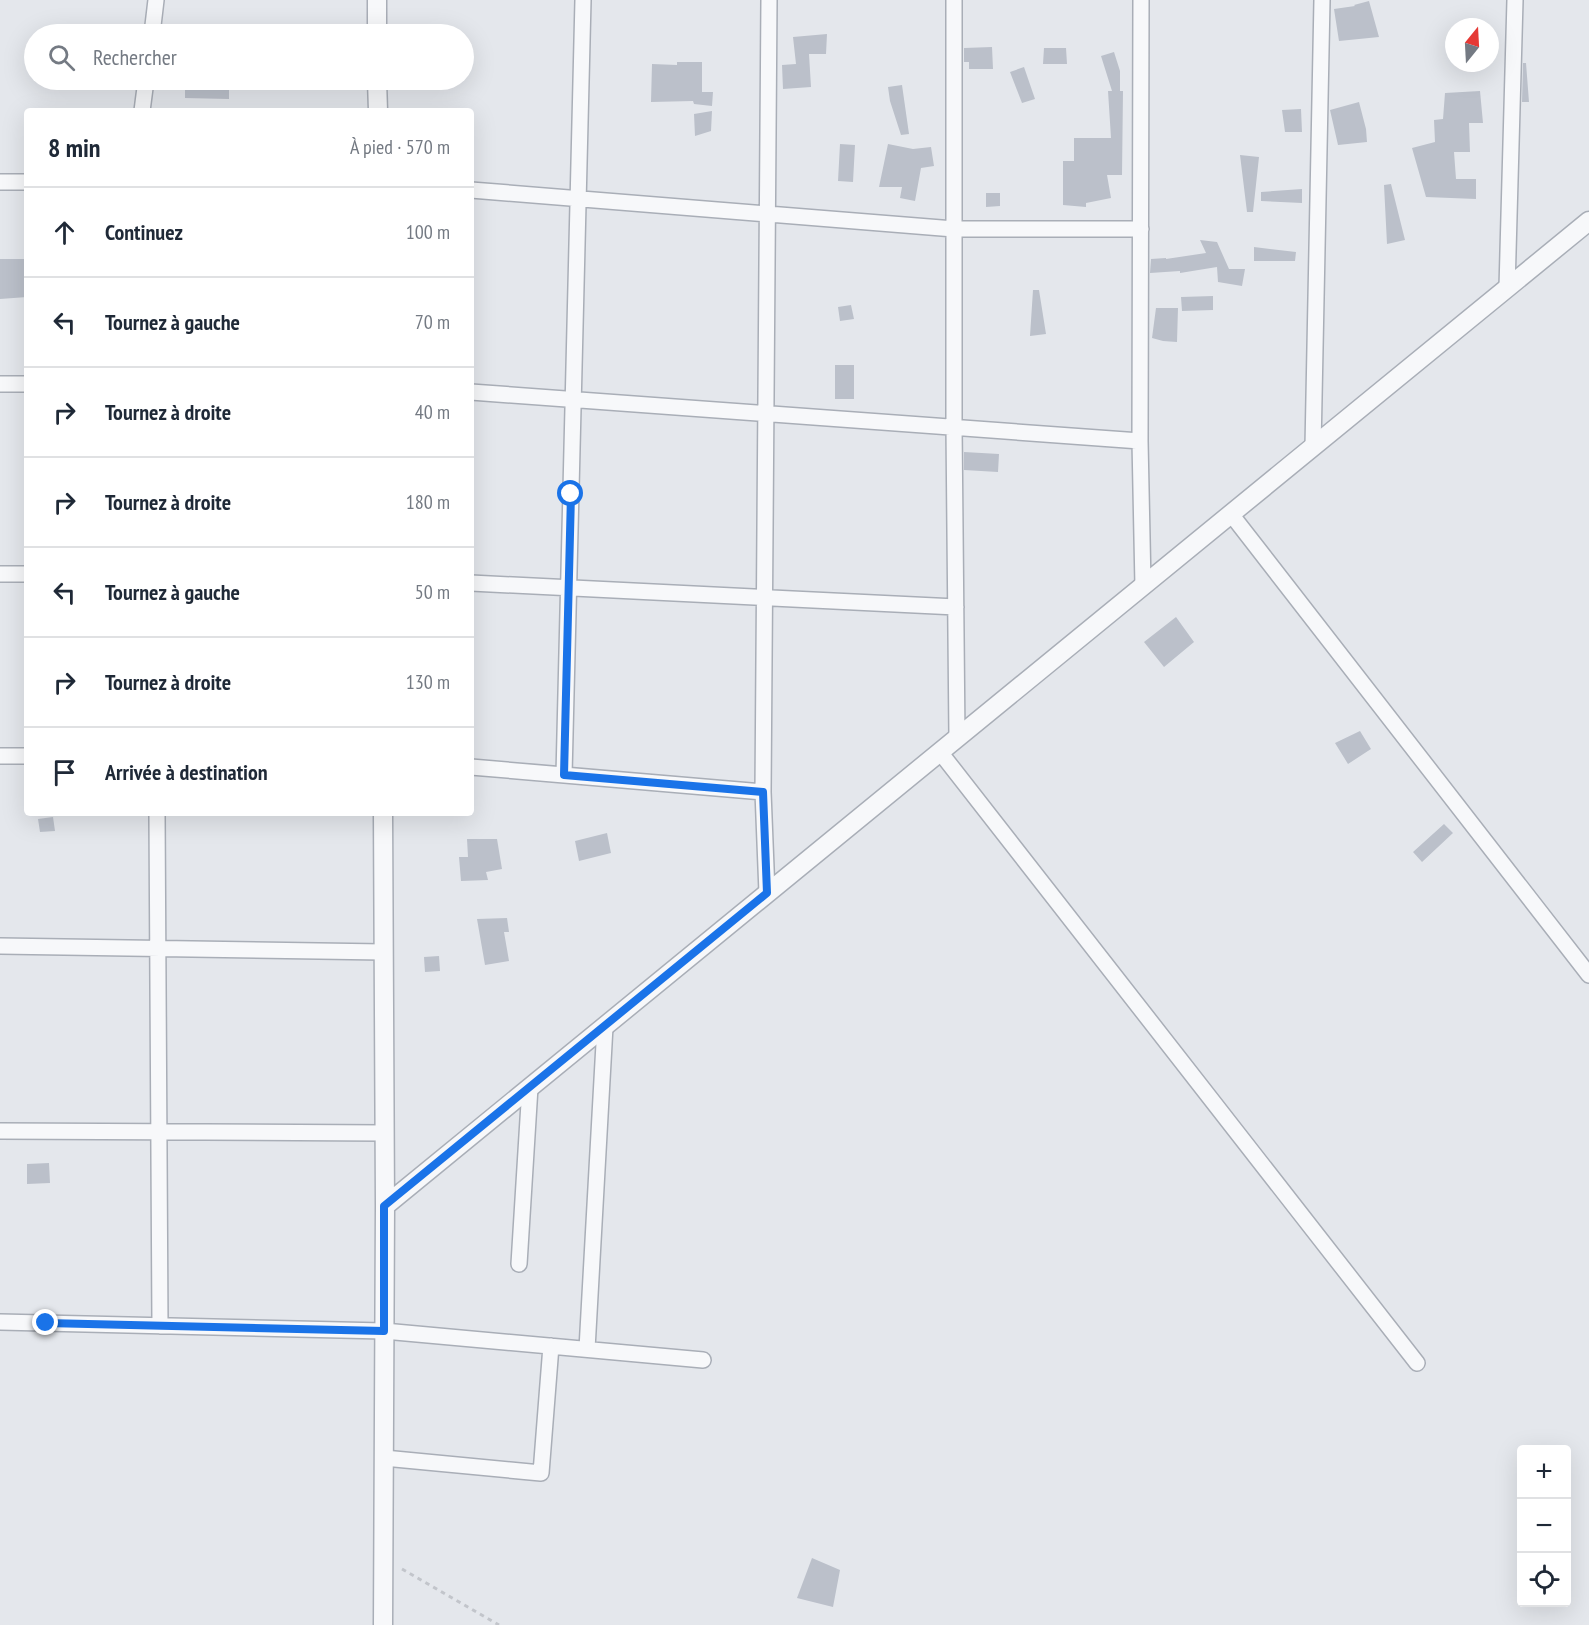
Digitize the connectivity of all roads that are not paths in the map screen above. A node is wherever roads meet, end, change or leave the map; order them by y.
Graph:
1 (156, 0) edge
2 (377, 0) edge
3 (583, 0) edge
4 (769, 0) edge
5 (954, 0) edge
6 (1141, 0) edge
7 (1322, 0) edge
8 (1515, 0) edge
9 (153, 24) edge
10 (377, 24) edge
11 (145, 90) edge
12 (377, 90) edge
13 (142, 108) edge
14 (378, 108) edge
15 (0, 182) edge
16 (24, 182) edge
17 (474, 190) edge
18 (578, 198) junction
19 (767, 213) junction
20 (1589, 221) edge
21 (954, 229) junction
22 (1141, 229) junction
23 (1507, 288) junction
24 (0, 384) edge
25 (24, 384) edge
26 (474, 392) edge
27 (573, 400) junction
28 (766, 414) junction
29 (954, 427) junction
30 (1140, 441) junction
31 (1313, 447) junction
32 (1231, 514) junction
33 (0, 574) edge
34 (24, 574) edge
35 (474, 583) edge
36 (1143, 586) junction
37 (569, 588) junction
38 (764, 597) junction
39 (956, 607) junction
40 (957, 738) junction
41 (940, 752) junction
42 (0, 756) edge
43 (24, 756) edge
44 (474, 767) edge
45 (564, 775) junction
46 (763, 792) junction
47 (157, 816) edge
48 (383, 816) edge
49 (767, 893) junction
50 (0, 946) edge
51 (158, 949) junction
52 (384, 952) junction
53 (1589, 975) edge
54 (605, 1026) junction
55 (530, 1087) junction
56 (0, 1131) edge
57 (159, 1132) junction
58 (384, 1133) junction
59 (384, 1206) junction
60 (519, 1264) dead end
61 (0, 1322) edge
62 (160, 1326) junction
63 (384, 1331) junction
64 (551, 1346) junction
65 (587, 1349) junction
66 (703, 1360) dead end
67 (1417, 1363) dead end
68 (384, 1458) junction
69 (383, 1625) edge

1 - 9 street
2 - 10 street
3 - 18 street
4 - 19 street
5 - 21 street
6 - 22 street
7 - 31 street
8 - 23 street
11 - 13 street
12 - 14 street
15 - 16 street
17 - 18 street
18 - 19 street
18 - 27 street
19 - 21 street
19 - 28 street
20 - 23 street
21 - 22 street
21 - 29 street
22 - 30 street
23 - 31 street
24 - 25 street
26 - 27 street
27 - 28 street
27 - 37 street
28 - 29 street
28 - 38 street
29 - 30 street
29 - 39 street
30 - 36 street
31 - 32 street
32 - 36 street
32 - 53 street
33 - 34 street
35 - 37 street
36 - 40 street
37 - 38 street
37 - 45 street
38 - 39 street
38 - 46 street
39 - 40 street
40 - 41 street
41 - 49 street
41 - 67 street
42 - 43 street
44 - 45 street
45 - 46 street
46 - 49 street
47 - 51 street
48 - 52 street
49 - 54 street
50 - 51 street
51 - 52 street
51 - 57 street
52 - 58 street
54 - 55 street
54 - 65 street
55 - 59 street
55 - 60 street
56 - 57 street
57 - 58 street
57 - 62 street
58 - 59 street
59 - 63 street
61 - 62 street
62 - 63 street
63 - 64 street
63 - 68 street
64 - 65 street
64 - 68 street
65 - 66 street
68 - 69 street

